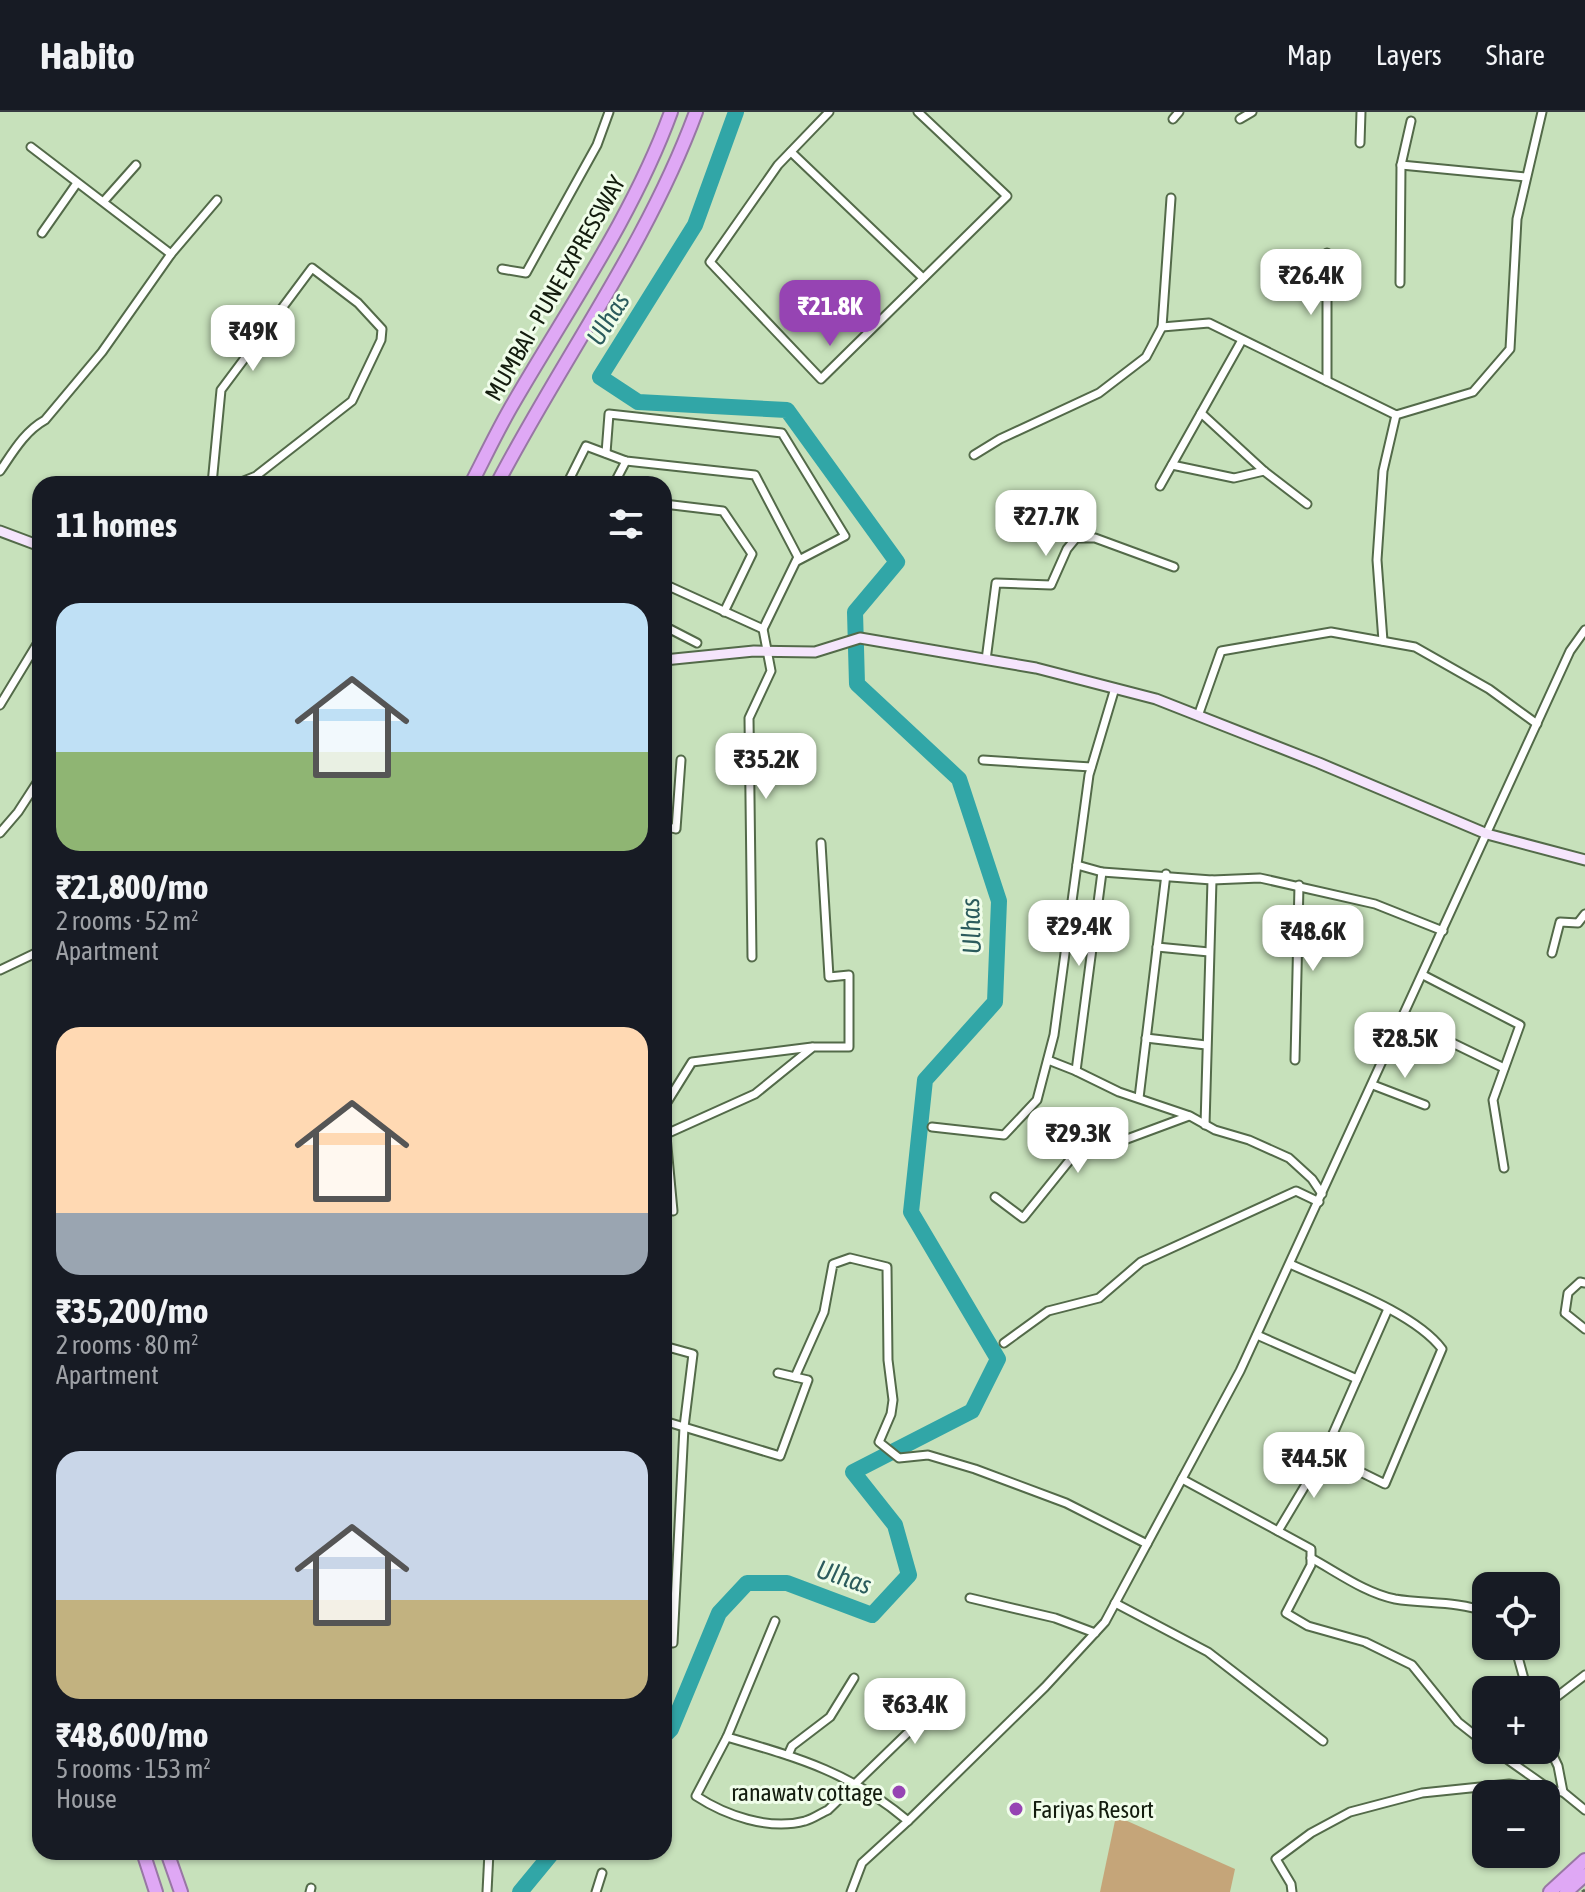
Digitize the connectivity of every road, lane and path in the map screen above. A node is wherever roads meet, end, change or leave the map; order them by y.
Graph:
1 (609, 112) edge
2 (671, 112) edge
3 (696, 112) edge
4 (829, 112) edge
5 (918, 112) edge
6 (1252, 112) edge
7 (1361, 112) edge
8 (1542, 112) edge
9 (1240, 119) dead end
10 (1411, 121) dead end
11 (1360, 143) dead end
12 (31, 147) dead end
13 (791, 152) junction
14 (136, 165) dead end
15 (1401, 165) junction
16 (1526, 177) junction
17 (77, 183) junction
18 (1171, 198) dead end
19 (217, 200) dead end
20 (104, 201) junction
21 (42, 233) dead end
22 (1327, 253) dead end
23 (171, 254) junction
24 (502, 269) dead end
25 (923, 278) junction
26 (1400, 283) dead end
27 (1162, 327) junction
28 (1242, 340) junction
29 (1327, 381) junction
30 (1201, 413) junction
31 (1396, 415) junction
32 (606, 453) junction
33 (974, 455) dead end
34 (626, 461) junction
35 (1172, 465) junction
36 (0, 471) edge
37 (1264, 471) junction
38 (213, 476) edge
39 (256, 476) edge
40 (475, 476) edge
41 (501, 476) edge
42 (571, 476) edge
43 (618, 476) edge
44 (1160, 486) dead end
45 (1307, 504) dead end
46 (672, 505) edge
47 (0, 531) edge
48 (32, 543) edge
49 (795, 562) junction
50 (1174, 567) dead end
51 (672, 588) edge
52 (724, 612) junction
53 (763, 629) junction
54 (672, 630) edge
55 (1585, 630) edge
56 (1383, 641) junction
57 (697, 643) dead end
58 (32, 652) edge
59 (769, 652) junction
60 (672, 659) edge
61 (986, 660) junction
62 (1115, 688) junction
63 (0, 705) edge
64 (1198, 716) junction
65 (1537, 724) junction
66 (681, 760) dead end
67 (983, 760) dead end
68 (1091, 767) junction
69 (32, 790) edge
70 (672, 828) edge
71 (0, 833) edge
72 (1487, 834) junction
73 (821, 843) dead end
74 (1585, 860) edge
75 (1077, 865) junction
76 (1102, 872) junction
77 (1166, 874) junction
78 (1212, 880) junction
79 (1299, 885) junction
80 (1585, 914) edge
81 (1443, 931) junction
82 (1157, 947) junction
83 (1209, 952) junction
84 (1552, 953) dead end
85 (32, 955) edge
86 (752, 957) dead end
87 (0, 970) edge
88 (1423, 975) junction
89 (1403, 1019) junction
90 (1146, 1038) junction
91 (1206, 1045) junction
92 (813, 1047) junction
93 (1048, 1060) junction
94 (1295, 1060) dead end
95 (1504, 1068) junction
96 (1076, 1071) junction
97 (1373, 1085) junction
98 (672, 1094) edge
99 (1139, 1098) junction
100 (1425, 1105) dead end
101 (1190, 1116) junction
102 (1205, 1125) junction
103 (932, 1127) dead end
104 (672, 1132) edge
105 (1504, 1168) dead end
106 (995, 1197) dead end
107 (1320, 1198) junction
108 (672, 1202) edge
109 (673, 1211) dead end
110 (1290, 1264) junction
111 (1585, 1283) edge
112 (1388, 1309) junction
113 (1585, 1329) edge
114 (1257, 1335) junction
115 (1004, 1343) dead end
116 (672, 1348) edge
117 (778, 1373) dead end
118 (795, 1377) junction
119 (1357, 1379) junction
120 (672, 1423) edge
121 (684, 1427) junction
122 (1324, 1454) junction
123 (1182, 1479) junction
124 (1278, 1531) junction
125 (1147, 1544) junction
126 (1311, 1558) junction
127 (970, 1598) dead end
128 (1115, 1603) junction
129 (1472, 1608) edge
130 (775, 1621) dead end
131 (1095, 1633) junction
132 (672, 1643) edge
133 (1585, 1675) edge
134 (854, 1678) dead end
135 (954, 1688) dead end
136 (1560, 1694) edge
137 (1472, 1733) edge
138 (727, 1737) junction
139 (1323, 1741) dead end
140 (788, 1755) junction
141 (1514, 1764) edge
142 (1557, 1764) edge
143 (1538, 1780) edge
144 (856, 1782) junction
145 (1472, 1786) edge
146 (1560, 1791) edge
147 (1563, 1792) junction
148 (1585, 1810) edge
149 (908, 1821) junction
150 (146, 1860) edge
151 (170, 1860) edge
152 (489, 1860) edge
153 (1585, 1860) edge
154 (602, 1873) dead end
155 (1585, 1875) edge
156 (156, 1892) edge
157 (181, 1892) edge
158 (487, 1892) edge
159 (596, 1892) edge
160 (851, 1892) edge
161 (1292, 1892) edge
162 (1550, 1892) edge
163 (1566, 1892) edge

1 - 24 street
2 - 40 highway, MUMBAI - PUNE EXPRESSWAY
3 - 41 highway, MUMBAI - PUNE EXPRESSWAY
4 - 13 street
5 - 25 street
6 - 9 street
7 - 11 street
8 - 16 street
10 - 15 street
12 - 17 street
13 - 25 street
13 - 25 street
14 - 20 street
15 - 16 street
15 - 26 street
16 - 31 street
17 - 20 street
17 - 21 street
18 - 27 street
19 - 23 street
20 - 23 street
22 - 29 street
23 - 36 street
27 - 28 street
27 - 33 street
28 - 29 street
28 - 30 street
29 - 31 street
30 - 35 street
30 - 37 street
31 - 56 street
32 - 34 street
32 - 42 street
32 - 49 street
34 - 43 street
34 - 49 street
35 - 37 street
35 - 44 street
37 - 45 street
38 - 39 street
46 - 52 street
47 - 48 street
49 - 53 street
50 - 61 street
51 - 52 street
52 - 53 street
53 - 59 street
54 - 57 street
55 - 65 street
56 - 64 street
56 - 65 street
58 - 63 street
59 - 60 street
59 - 61 street
59 - 86 street
61 - 62 street
62 - 64 street
62 - 68 street
64 - 72 street
65 - 72 street
66 - 70 street
67 - 68 street
68 - 75 street
69 - 71 street
72 - 74 street
72 - 81 street
73 - 92 street
75 - 76 street
75 - 93 street
76 - 77 street
76 - 96 street
77 - 78 street
77 - 82 street
78 - 79 street
78 - 83 street
79 - 81 street
79 - 94 street
80 - 84 street
81 - 88 street
82 - 83 street
82 - 90 street
83 - 91 street
85 - 87 street
88 - 89 street
88 - 95 street
89 - 95 street
89 - 97 street
90 - 91 street
90 - 99 street
91 - 102 street
92 - 98 street
92 - 104 street
93 - 96 street
93 - 103 street
95 - 105 street
96 - 99 street
97 - 100 street
97 - 107 street
99 - 101 street
101 - 102 street
101 - 106 street
102 - 107 street
107 - 110 street
107 - 115 street
108 - 109 street
110 - 112 street
110 - 114 street
111 - 113 street
112 - 119 street
112 - 122 street
114 - 119 street
114 - 123 street
116 - 121 street
117 - 118 street
118 - 121 street
118 - 125 street
119 - 122 street
120 - 121 street
121 - 132 street
122 - 124 street
123 - 124 street
123 - 125 street
124 - 126 street
125 - 128 street
126 - 129 street
126 - 137 street
127 - 131 street
128 - 131 street
128 - 139 street
130 - 138 street
131 - 149 street
133 - 136 street
134 - 140 street
135 - 144 street
138 - 140 street
138 - 144 street
140 - 144 street
141 - 143 street
142 - 147 street
144 - 149 street
145 - 161 street
146 - 147 street
147 - 148 street
149 - 160 street
150 - 156 highway
151 - 157 highway
152 - 158 street
153 - 162 highway
154 - 159 street
155 - 163 highway

